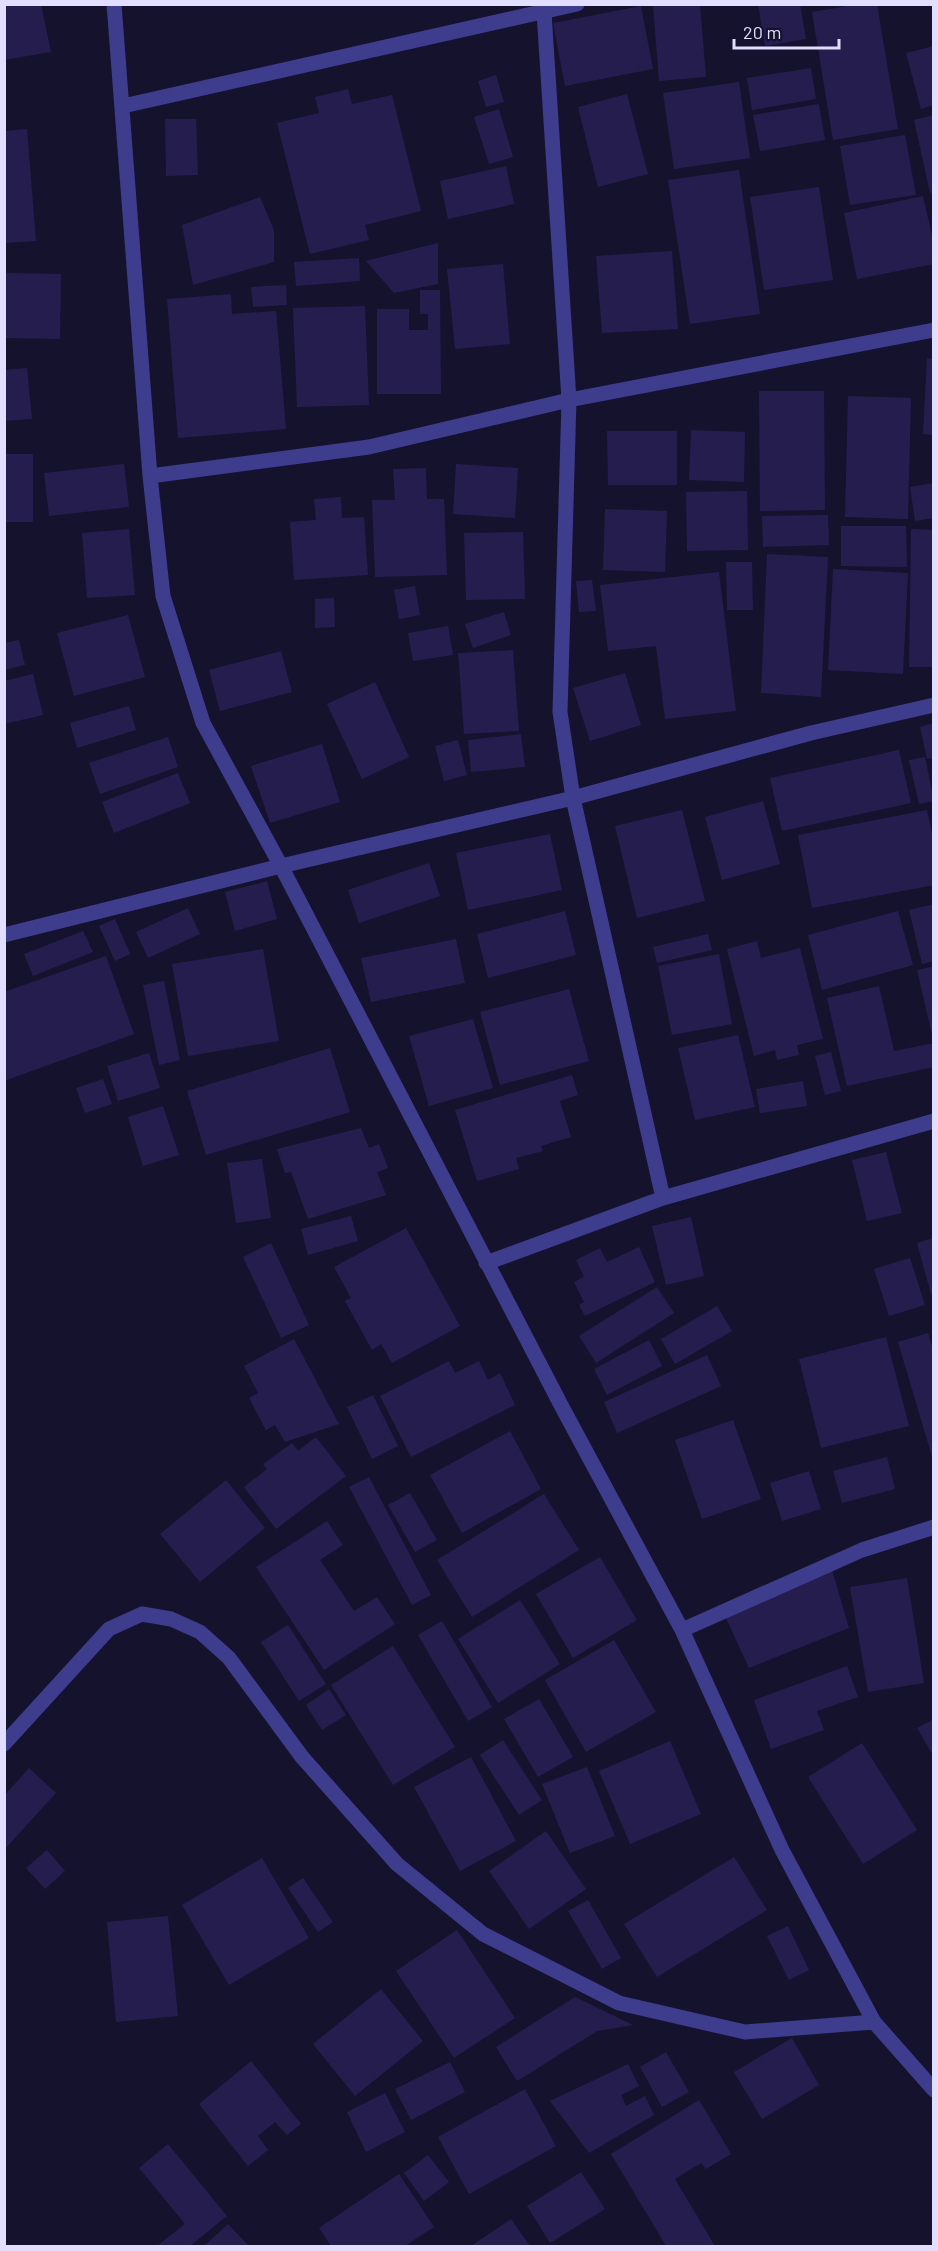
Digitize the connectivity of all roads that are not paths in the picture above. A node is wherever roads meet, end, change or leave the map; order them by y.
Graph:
1 (114, 4) edge
2 (577, 4) edge
3 (544, 12) junction
4 (123, 106) junction
5 (933, 330) edge
6 (569, 400) junction
7 (150, 476) junction
8 (933, 705) edge
9 (573, 798) junction
10 (280, 867) junction
11 (4, 935) edge
12 (933, 1121) edge
13 (663, 1198) junction
14 (486, 1263) junction
15 (933, 1527) edge
16 (682, 1630) junction
17 (4, 1744) edge
18 (874, 2022) junction
19 (933, 2090) edge

1 - 4 street
2 - 3 street
3 - 4 street
3 - 6 street
4 - 7 street
5 - 6 street
6 - 7 street
6 - 9 street
7 - 10 street
8 - 9 street
9 - 10 street
9 - 13 street
10 - 11 street
10 - 14 street
12 - 13 street
13 - 14 street
14 - 16 street
15 - 16 street
16 - 18 street
17 - 18 street
18 - 19 street

